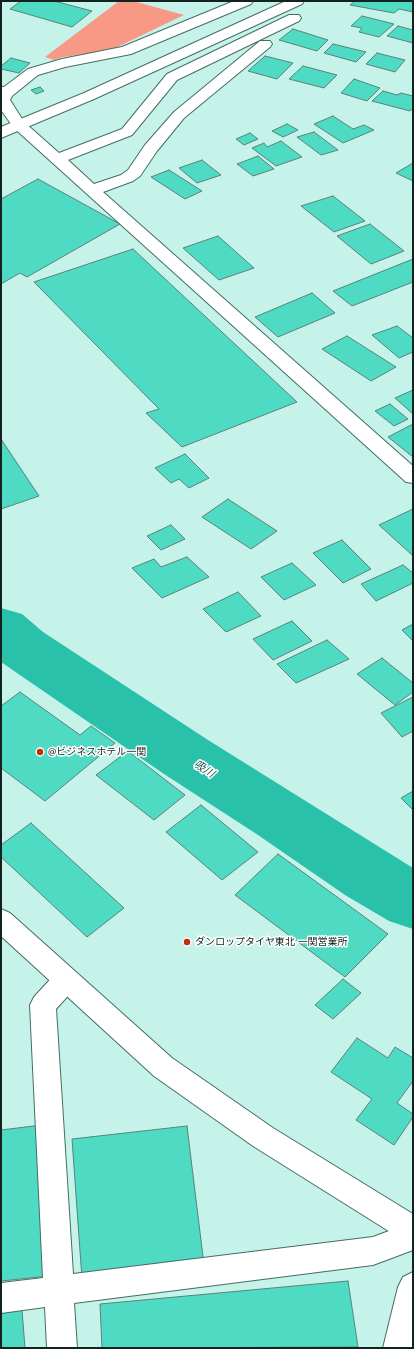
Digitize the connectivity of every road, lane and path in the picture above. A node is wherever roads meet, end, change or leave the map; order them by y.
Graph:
1 (246, 1) edge
2 (297, 1) edge
3 (294, 18) dead end
4 (265, 44) dead end
5 (3, 92) edge
6 (19, 125) junction
7 (1, 133) edge
8 (57, 159) junction
9 (92, 190) junction
10 (413, 477) edge
11 (1, 920) edge
12 (66, 980) junction
13 (413, 1230) edge
14 (413, 1236) edge
15 (413, 1287) edge
16 (58, 1291) junction
17 (1, 1298) edge
18 (62, 1348) edge
19 (398, 1348) edge

1 - 5 street
2 - 6 street
3 - 8 street
4 - 9 street
5 - 6 street
6 - 7 street
6 - 8 street
8 - 9 street
9 - 10 street
11 - 12 street
12 - 13 street
12 - 16 street
14 - 16 street
15 - 19 street
16 - 17 street
16 - 18 street

